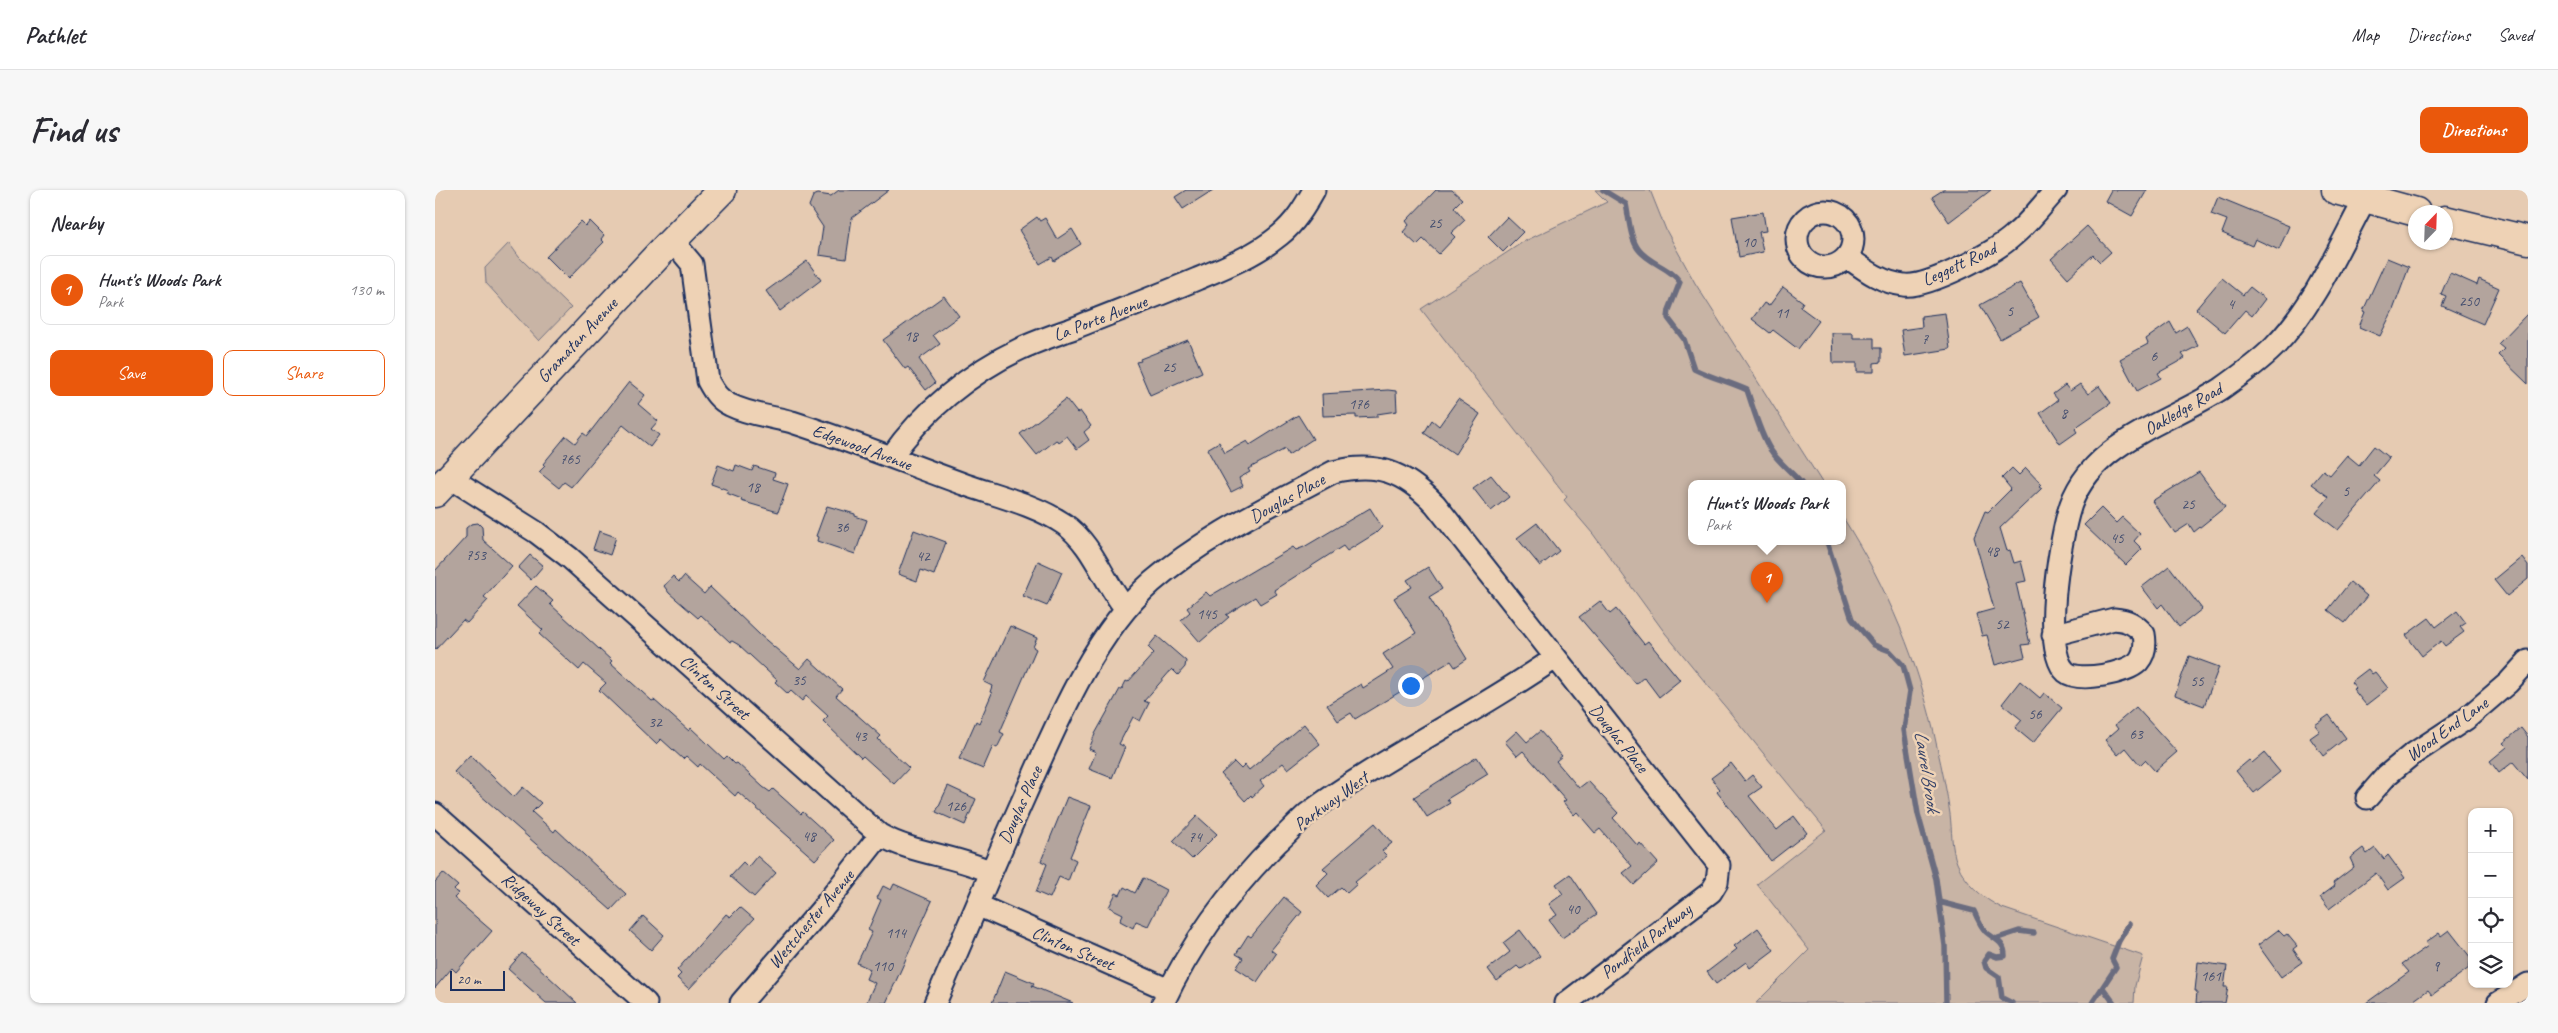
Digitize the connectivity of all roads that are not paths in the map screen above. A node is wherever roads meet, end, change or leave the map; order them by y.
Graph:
1 (722, 190) edge
2 (1314, 190) edge
3 (2056, 190) edge
4 (2336, 190) edge
5 (2365, 199) junction
6 (2408, 210) edge
7 (2453, 222) edge
8 (672, 240) junction
9 (2528, 240) edge
10 (1847, 257) dead end
11 (891, 457) junction
12 (442, 485) edge
13 (1126, 609) junction
14 (2053, 635) dead end
15 (1555, 658) junction
16 (2528, 661) edge
17 (2367, 798) dead end
18 (435, 814) edge
19 (880, 835) junction
20 (991, 872) junction
21 (1720, 874) joint
22 (977, 905) junction
23 (2528, 984) edge
24 (1166, 997) edge
25 (646, 1003) edge
26 (741, 1003) edge
27 (935, 1003) edge
28 (1566, 1003) edge
29 (2498, 1003) edge

1 - 8 street, Gramatan Avenue
2 - 11 street, La Porte Avenue
3 - 10 street, Leggett Road
4 - 5 street
5 - 6 street
5 - 14 street, Oakledge Road
7 - 9 street
8 - 11 street, Edgewood Avenue
8 - 12 street, Gramatan Avenue
11 - 13 street, Edgewood Avenue
12 - 19 street, Clinton Street
13 - 15 street, Douglas Place
13 - 20 street, Douglas Place
15 - 21 street, Douglas Place
15 - 24 street, Parkway West
16 - 17 street, Wood End Lane
18 - 25 street, Ridgeway Street
19 - 20 street, Clinton Street
19 - 26 street, Westchester Avenue
20 - 22 street, Douglas Place
21 - 28 street, Pondfield Parkway
22 - 24 street, Clinton Street
22 - 27 street, Douglas Place
23 - 29 street

